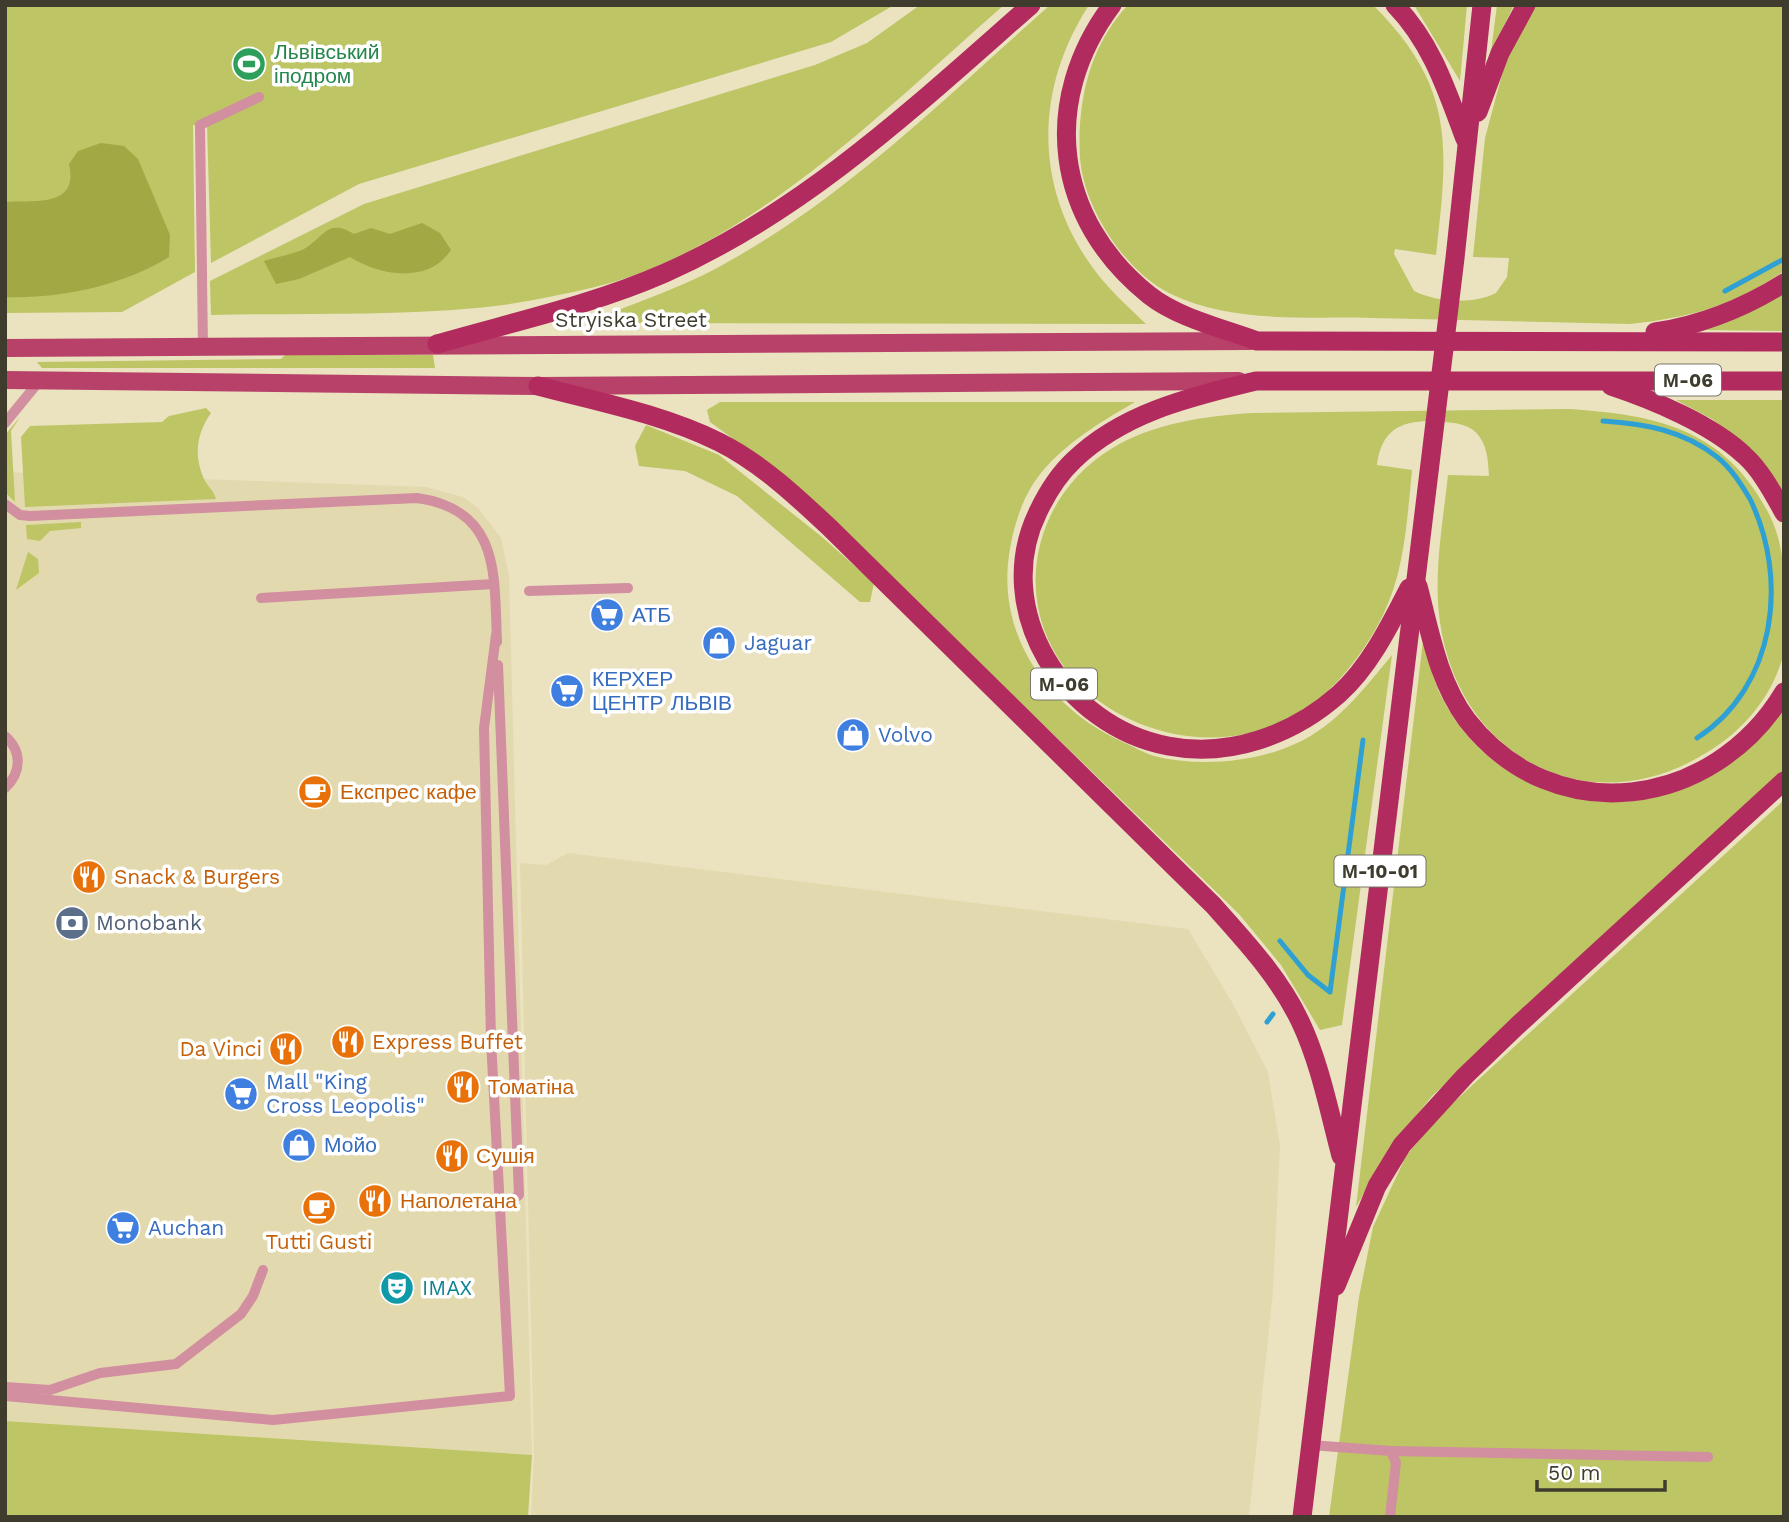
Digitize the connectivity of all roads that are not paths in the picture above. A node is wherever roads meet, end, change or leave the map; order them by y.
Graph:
1 (1031, 5) edge
2 (1112, 5) edge
3 (1395, 5) edge
4 (1482, 5) edge
5 (1525, 5) edge
6 (259, 97) dead end
7 (1467, 143) junction
8 (1784, 283) edge
9 (1600, 340) junction
10 (1257, 341) junction
11 (1784, 342) edge
12 (437, 344) junction
13 (5, 348) edge
14 (203, 349) junction
15 (41, 379) junction
16 (5, 380) edge
17 (1593, 380) junction
18 (1256, 381) junction
19 (1784, 381) edge
20 (538, 386) junction
21 (5, 423) edge
22 (5, 505) edge
23 (1784, 513) edge
24 (1416, 575) junction
25 (494, 584) junction
26 (628, 588) dead end
27 (529, 591) dead end
28 (261, 598) dead end
29 (496, 635) junction
30 (1784, 692) edge
31 (6, 735) edge
32 (1784, 781) edge
33 (5, 788) edge
34 (1344, 1167) junction
35 (500, 1208) junction
36 (263, 1270) dead end
37 (1326, 1310) junction
38 (5, 1387) edge
39 (5, 1396) edge
40 (1310, 1445) junction
41 (1391, 1451) junction
42 (1708, 1457) dead end
43 (1302, 1517) edge
44 (1390, 1517) edge

1 - 12 highway
2 - 10 highway
3 - 7 highway
4 - 7 highway, М-06
5 - 7 highway
6 - 14 lane
7 - 24 highway, М-06
8 - 9 highway
9 - 10 highway
9 - 11 highway
10 - 12 main road, Stryiska Street
12 - 14 main road, Stryiska Street
13 - 14 main road, Stryiska Street
15 - 16 main road
15 - 20 main road
15 - 21 lane
17 - 18 highway, М-06
17 - 19 highway, М-06
17 - 23 highway
18 - 20 main road
18 - 24 highway, М-06
20 - 34 highway
22 - 25 lane
24 - 30 highway
24 - 34 highway, М-10-01
25 - 28 lane
25 - 29 lane
26 - 27 lane
29 - 35 lane
29 - 35 lane
31 - 33 lane
32 - 37 highway
34 - 37 highway, М-10-01
35 - 39 lane
36 - 38 lane
37 - 40 highway, М-10-01
40 - 41 lane
40 - 43 highway, М-10-01
41 - 42 lane
41 - 44 lane

